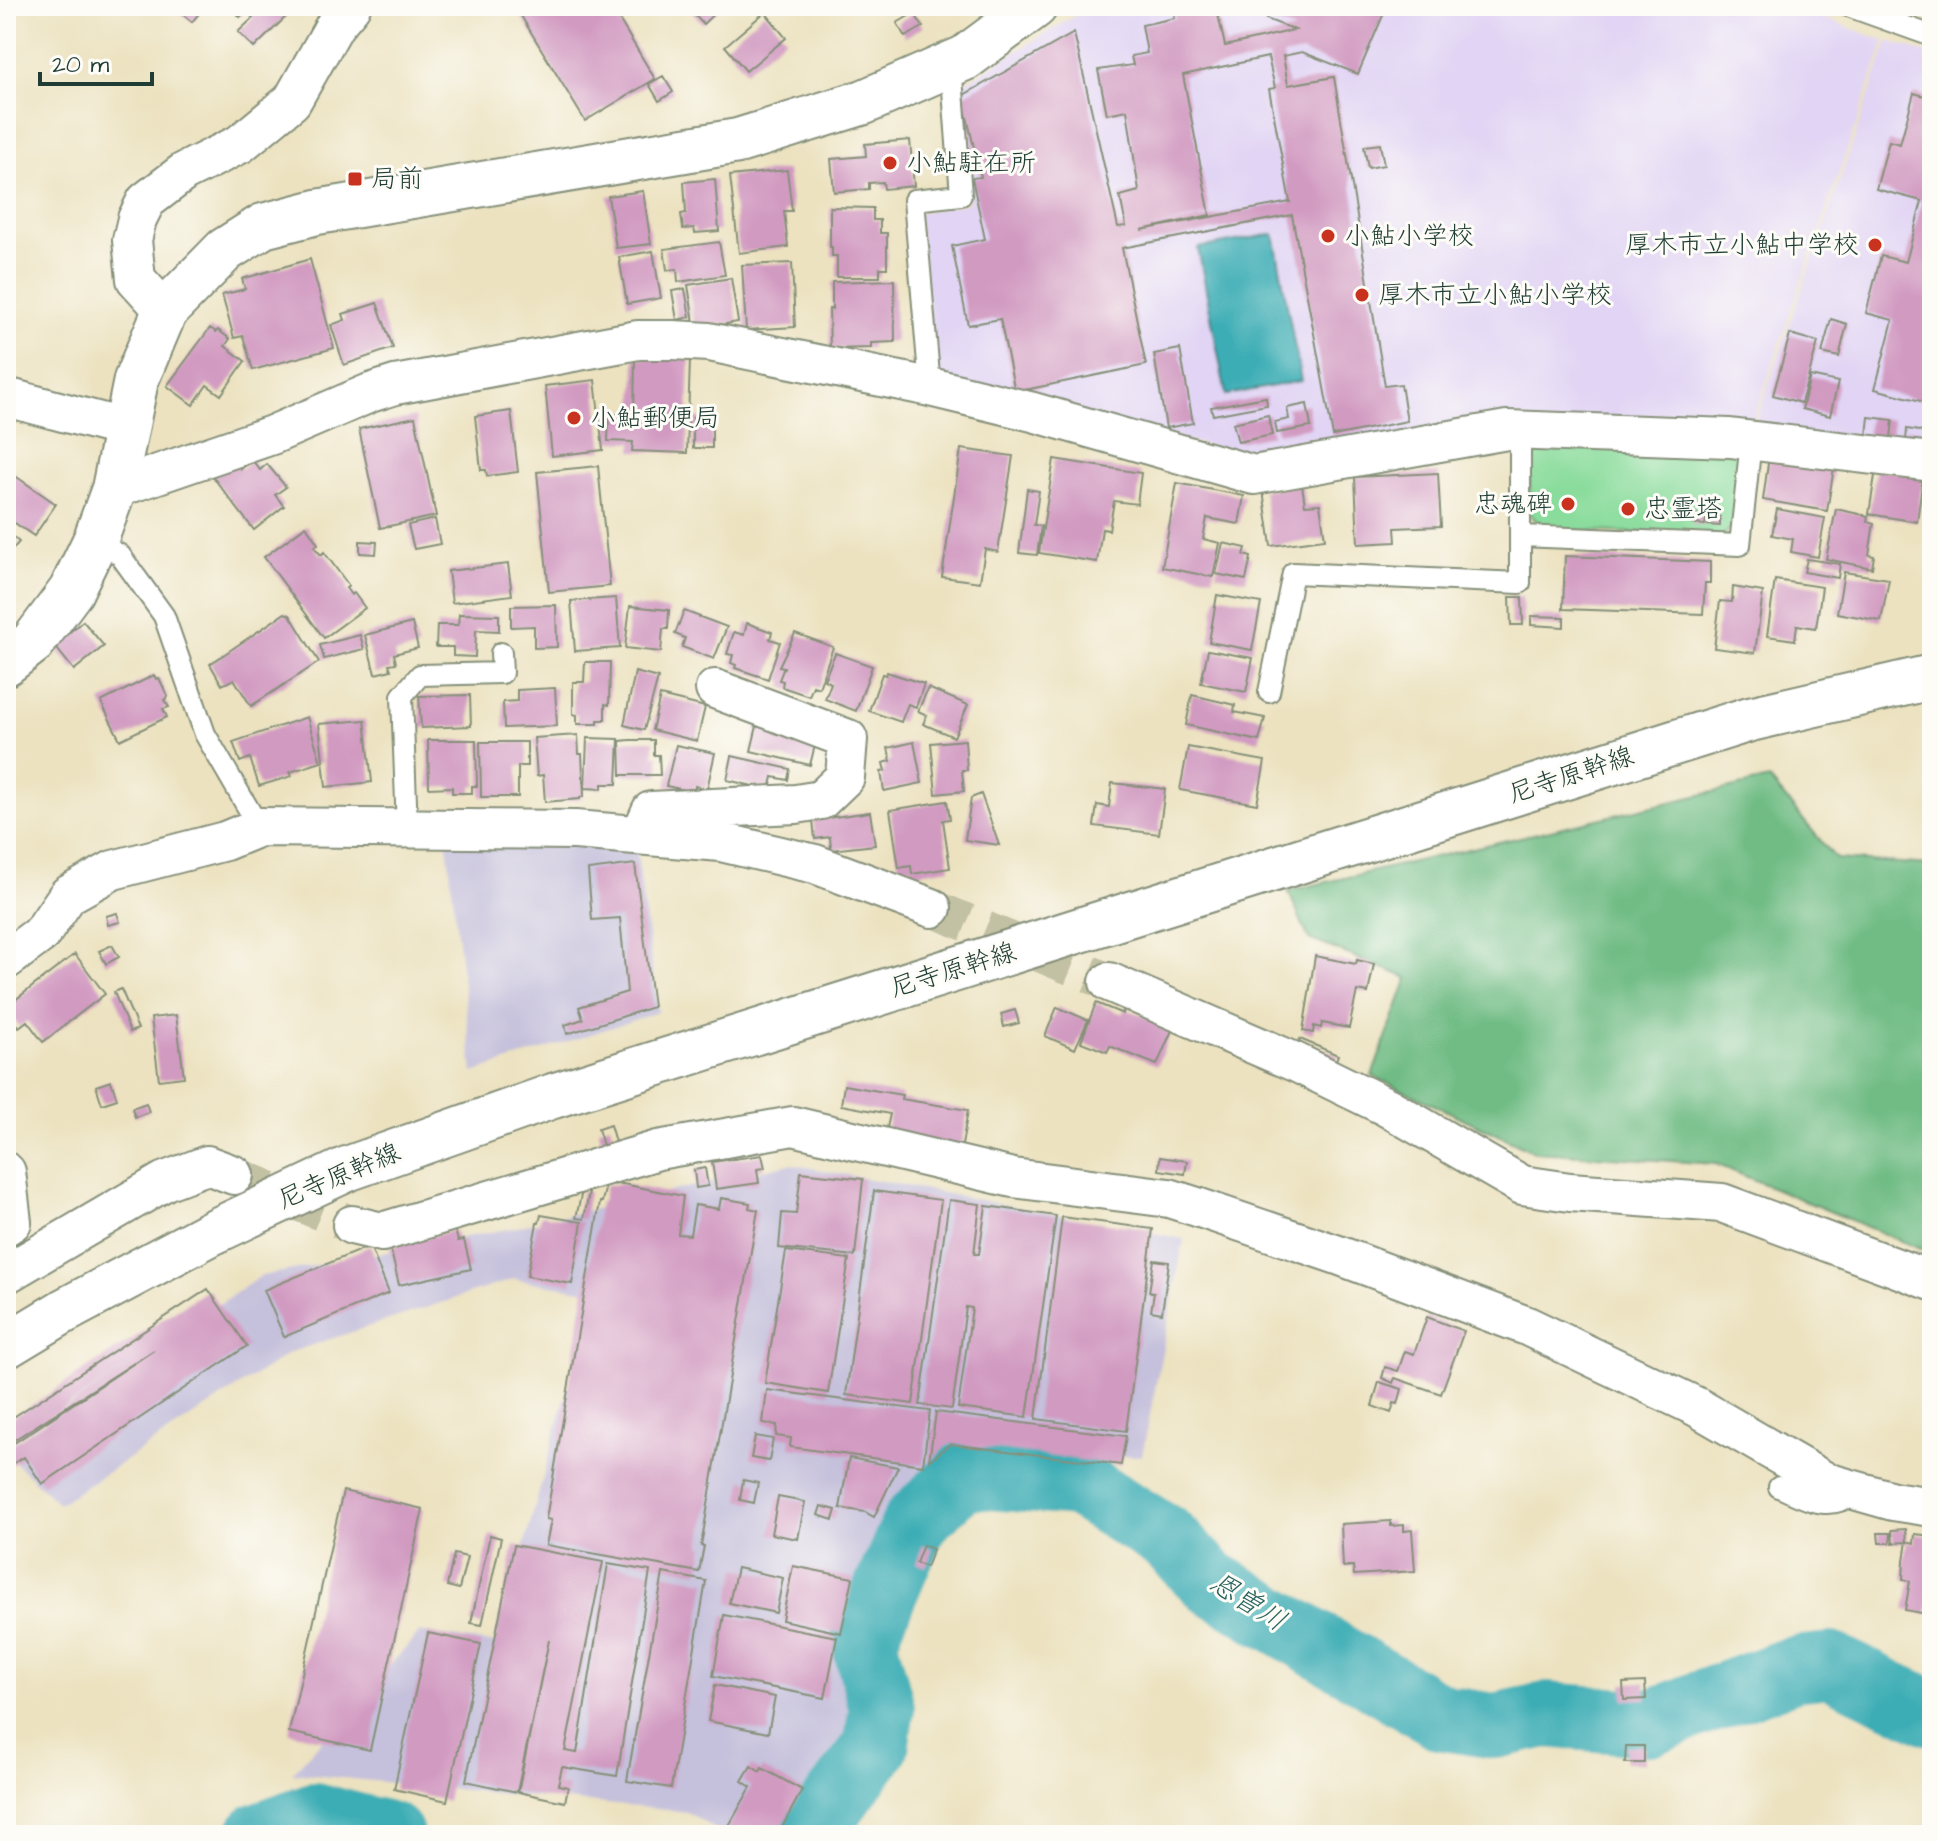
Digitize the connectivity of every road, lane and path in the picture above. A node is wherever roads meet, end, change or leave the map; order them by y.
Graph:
1 (351, 6) edge
2 (1035, 6) edge
3 (1848, 6) edge
4 (1932, 36) edge
5 (951, 64) junction
6 (165, 311) junction
7 (930, 387) junction
8 (6, 397) edge
9 (127, 429) junction
10 (1520, 432) junction
11 (1751, 441) junction
12 (1932, 462) edge
13 (114, 489) junction
14 (1521, 536) junction
15 (95, 541) junction
16 (6, 663) edge
17 (506, 666) dead end
18 (1932, 677) edge
19 (1269, 692) dead end
20 (731, 704) dead end
21 (259, 827) junction
22 (407, 829) junction
23 (641, 834) junction
24 (932, 908) tunnel mouth
25 (6, 960) edge
26 (1109, 982) tunnel mouth
27 (6, 1172) edge
28 (234, 1175) tunnel mouth
29 (352, 1225) tunnel mouth
30 (6, 1226) edge
31 (6, 1274) edge
32 (1932, 1281) edge
33 (6, 1346) edge
34 (1779, 1487) dead end
35 (1857, 1491) junction
36 (1932, 1507) edge

1 - 6 street
2 - 5 street
3 - 4 lane
5 - 6 street
5 - 7 lane
6 - 9 street
7 - 10 street
7 - 13 street
8 - 9 street
9 - 13 street
10 - 11 street
10 - 14 lane
11 - 12 street
11 - 14 lane
13 - 15 street
14 - 19 lane
15 - 16 street
15 - 21 lane
17 - 22 lane
18 - 33 street, 尼寺原幹線
20 - 23 street
21 - 22 street
21 - 25 street
22 - 23 street
23 - 24 street
26 - 32 street
27 - 30 street
28 - 31 street
29 - 35 street
34 - 35 lane
35 - 36 street

